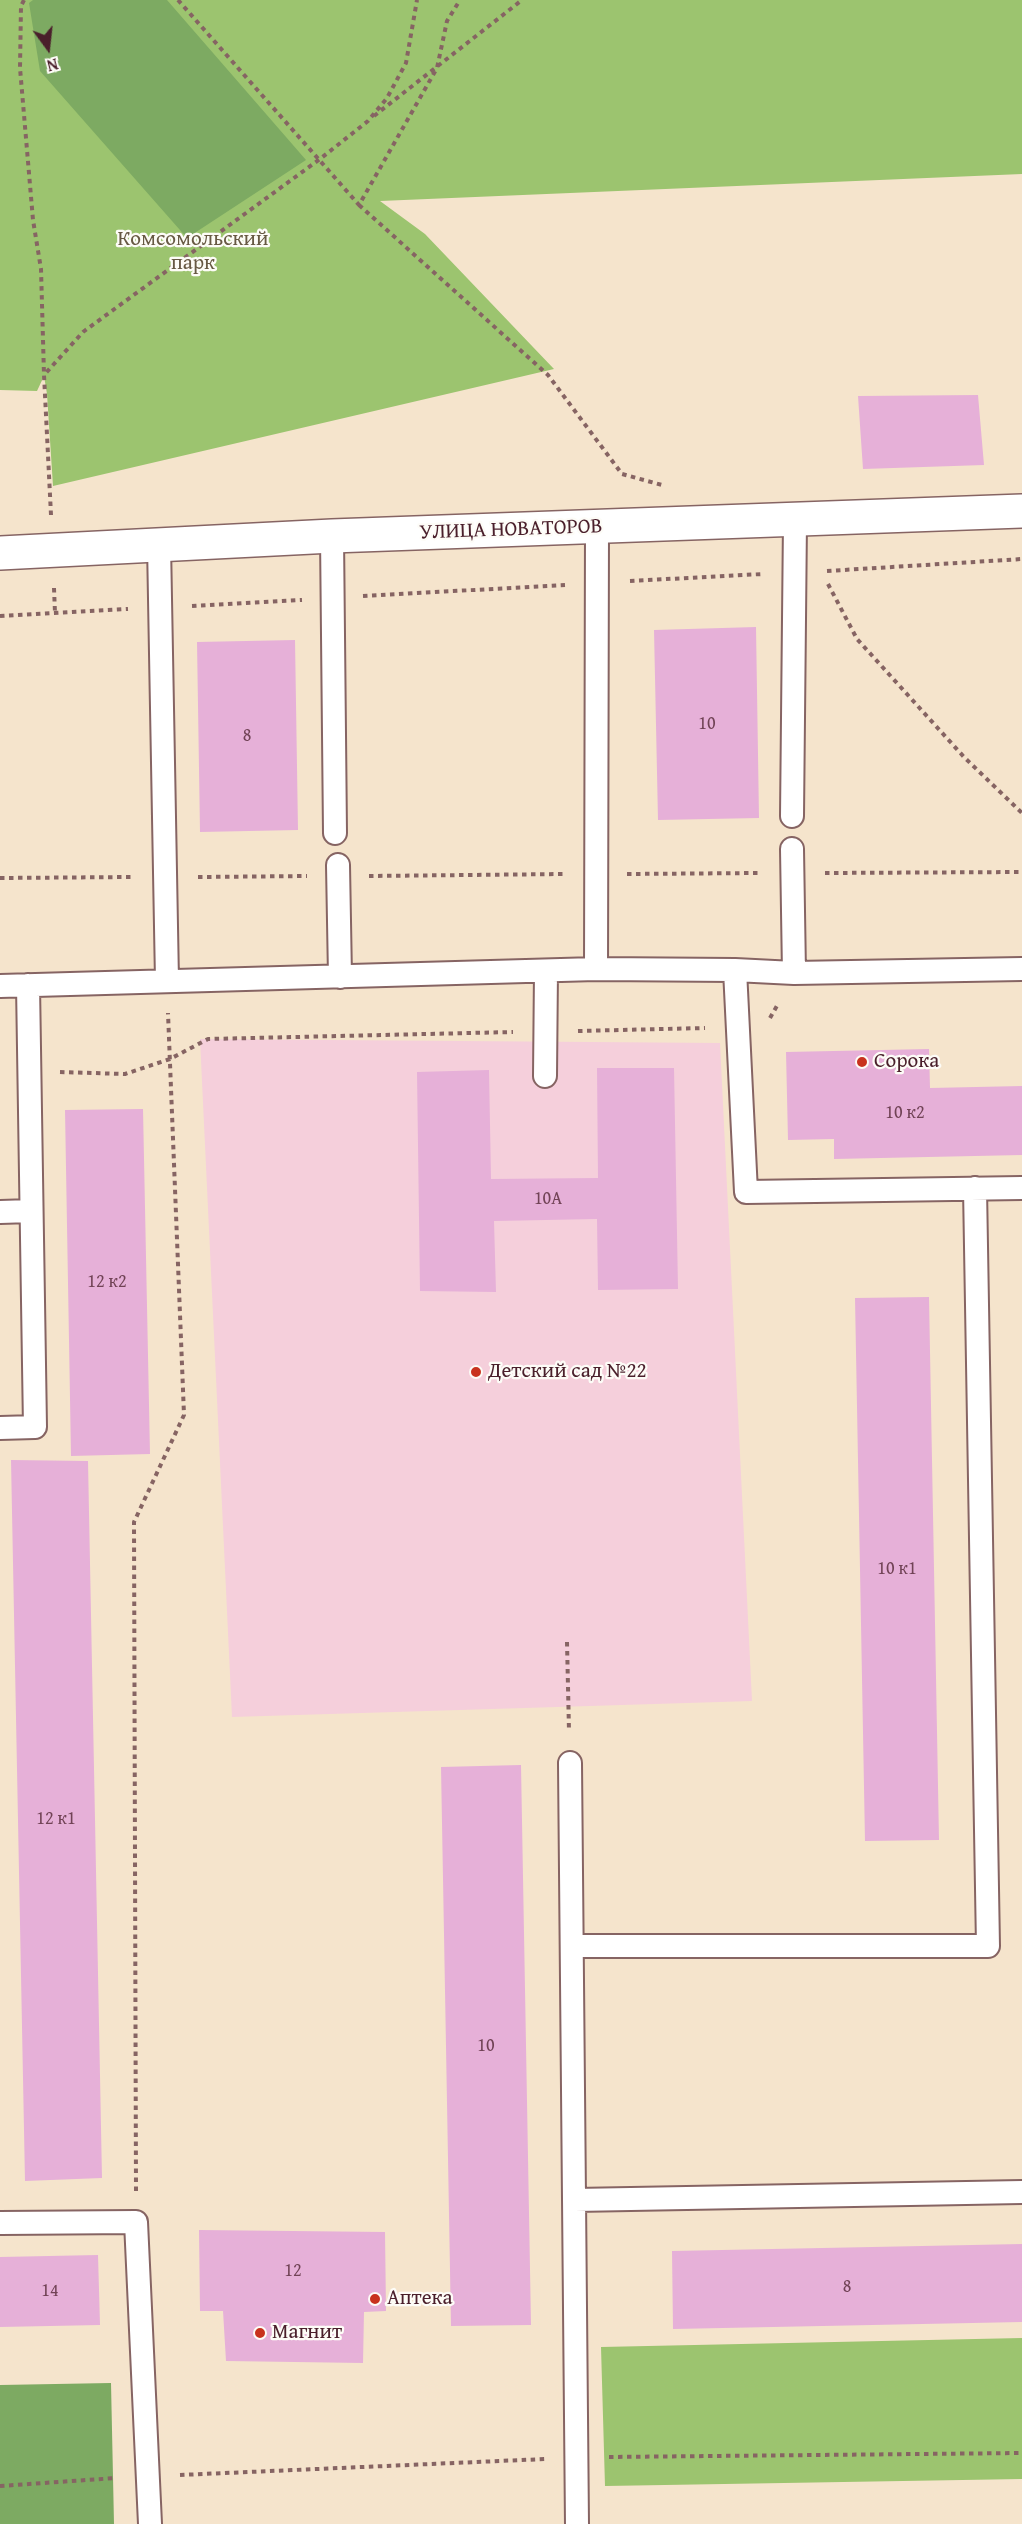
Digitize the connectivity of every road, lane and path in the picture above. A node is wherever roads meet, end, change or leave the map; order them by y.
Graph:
1 (24, 0) edge
2 (177, 0) edge
3 (417, 0) edge
4 (460, 0) edge
5 (522, 0) edge
6 (437, 68) junction
7 (368, 121) junction
8 (320, 159) junction
9 (359, 205) junction
10 (44, 375) junction
11 (668, 487) dead end
12 (1022, 511) edge
13 (795, 521) junction
14 (597, 527) junction
15 (332, 536) junction
16 (159, 544) junction
17 (53, 550) junction
18 (0, 553) edge
19 (1022, 559) edge
20 (793, 572) junction
21 (597, 583) junction
22 (333, 598) junction
23 (160, 608) junction
24 (55, 613) junction
25 (0, 616) edge
26 (1022, 813) edge
27 (792, 816) dead end
28 (335, 832) dead end
29 (792, 849) dead end
30 (338, 871) junction
31 (1022, 872) edge
32 (791, 873) junction
33 (596, 874) junction
34 (165, 877) junction
35 (0, 878) edge
36 (596, 969) junction
37 (1022, 969) edge
38 (735, 970) junction
39 (546, 971) junction
40 (794, 973) junction
41 (340, 977) junction
42 (167, 981) junction
43 (28, 985) junction
44 (0, 986) edge
45 (738, 1027) junction
46 (544, 1031) junction
47 (29, 1036) junction
48 (170, 1059) junction
49 (545, 1076) dead end
50 (975, 1188) junction
51 (1022, 1188) edge
52 (30, 1211) junction
53 (0, 1212) edge
54 (0, 1428) edge
55 (567, 1642) dead end
56 (570, 1763) joint
57 (572, 1946) junction
58 (1022, 2192) edge
59 (575, 2200) junction
60 (136, 2222) junction
61 (0, 2223) edge
62 (148, 2476) junction
63 (0, 2486) edge
64 (150, 2524) edge
65 (576, 2524) edge

1 - 10 path
2 - 8 path
3 - 7 path
4 - 6 path
5 - 6 path
6 - 7 path
6 - 9 path
7 - 8 path
8 - 9 path
8 - 10 path
9 - 11 path
10 - 17 path
12 - 13 street, УЛИЦА НОВАТОРОВ
13 - 14 street, УЛИЦА НОВАТОРОВ
13 - 20 lane
14 - 15 street, УЛИЦА НОВАТОРОВ
14 - 21 lane
15 - 16 street, УЛИЦА НОВАТОРОВ
15 - 22 lane
16 - 17 street, УЛИЦА НОВАТОРОВ
16 - 23 lane
17 - 18 street, УЛИЦА НОВАТОРОВ
17 - 24 path
19 - 26 path
20 - 21 path
20 - 27 lane
21 - 22 path
21 - 33 lane
22 - 23 path
22 - 28 lane
23 - 24 path
23 - 34 lane
24 - 25 path
29 - 32 lane
30 - 33 path
30 - 34 path
30 - 41 lane
31 - 32 path
32 - 33 path
32 - 40 lane
33 - 36 lane
34 - 35 path
34 - 42 lane
36 - 38 lane
36 - 39 lane
37 - 40 lane
38 - 40 lane
38 - 45 lane
39 - 41 lane
39 - 46 lane
40 - 45 path
41 - 42 lane
42 - 43 lane
42 - 48 path
43 - 44 lane
43 - 47 lane
45 - 46 path
45 - 50 lane
46 - 48 path
46 - 49 lane
47 - 48 path
47 - 52 lane
48 - 60 path
50 - 51 lane
50 - 57 lane
52 - 53 lane
52 - 54 lane
55 - 56 path
56 - 57 lane
57 - 59 lane
58 - 59 lane
59 - 65 lane
60 - 61 lane
60 - 62 lane
62 - 63 path
62 - 64 lane

